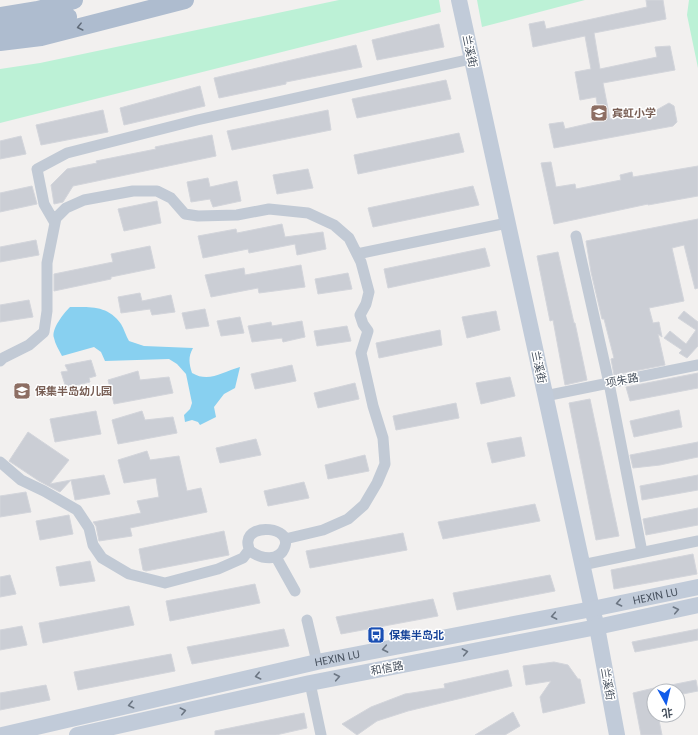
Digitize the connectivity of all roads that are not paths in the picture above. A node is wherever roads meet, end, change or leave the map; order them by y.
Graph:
1 (38, 0) edge
2 (74, 0) edge
3 (140, 0) edge
4 (185, 0) edge
5 (459, 0) edge
6 (0, 5) edge
7 (0, 16) edge
8 (0, 29) edge
9 (0, 42) edge
10 (471, 59) junction
11 (55, 222) junction
12 (507, 223) junction
13 (576, 236) dead end
14 (357, 254) junction
15 (0, 362) edge
16 (698, 365) edge
17 (608, 383) junction
18 (545, 396) junction
19 (0, 462) edge
20 (285, 539) junction
21 (698, 541) edge
22 (249, 550) junction
23 (642, 552) junction
24 (276, 557) junction
25 (582, 565) junction
26 (698, 587) edge
27 (295, 592) dead end
28 (698, 605) edge
29 (592, 609) junction
30 (307, 620) dead end
31 (597, 627) junction
32 (317, 662) junction
33 (310, 683) junction
34 (2, 735) edge
35 (77, 735) edge
36 (321, 735) edge
37 (617, 735) edge

1 - 6 main road
2 - 7 main road
3 - 8 main road
4 -> 9 main road
5 - 10 street, 兰溪街
10 - 11 street
10 - 12 street, 兰溪街
11 - 14 street
11 - 15 street
12 - 14 street
12 - 18 street, 兰溪街
13 - 17 street
14 - 20 street
16 - 17 street, 项朱路
17 - 18 street, 项朱路
17 - 23 street
18 - 25 street, 兰溪街
19 - 22 street
20 - 22 street
20 - 24 street
21 - 23 street
22 - 24 street
23 - 25 street
24 - 27 street
25 - 29 street, 兰溪街
26 -> 29 street, HEXIN LU
31 -> 28 street, 和信路
29 - 31 street, 兰溪街
29 -> 32 street, HEXIN LU
30 - 32 street
33 -> 31 street, 和信路
31 - 37 street, 兰溪街
32 -> 34 street, HEXIN LU
35 -> 33 street, 和信路
33 - 36 street

